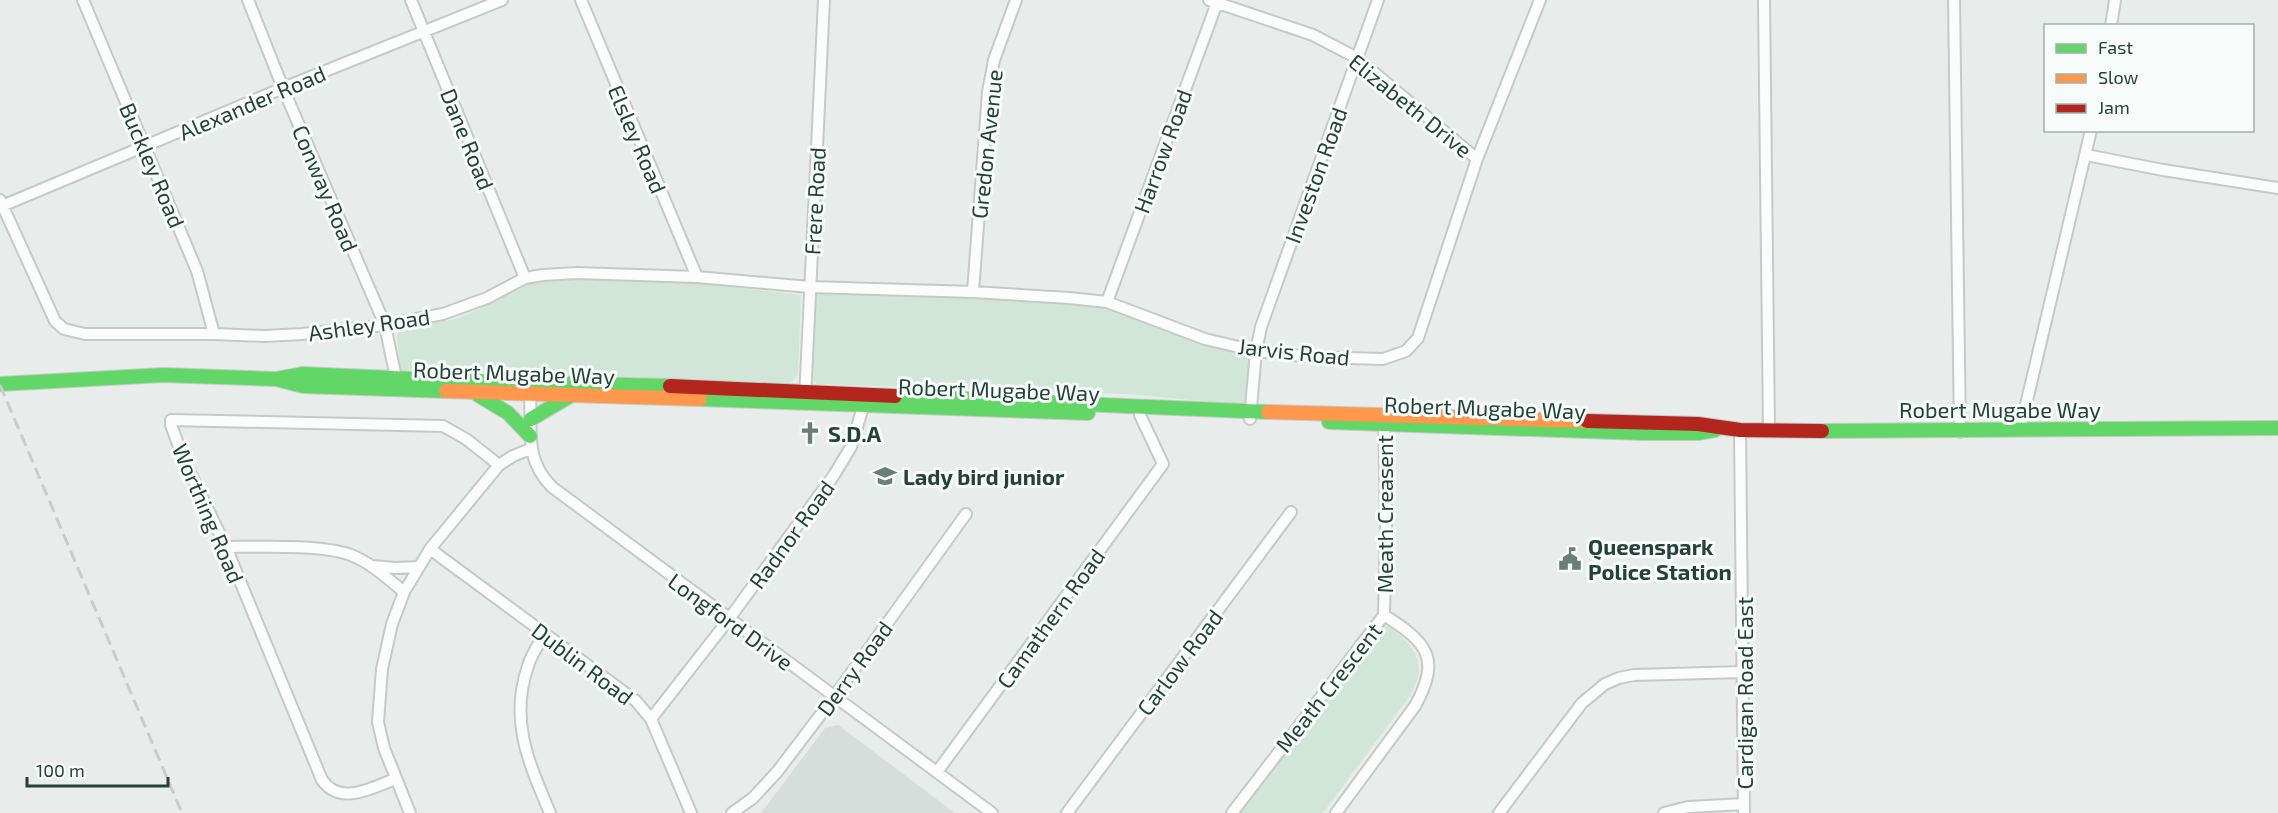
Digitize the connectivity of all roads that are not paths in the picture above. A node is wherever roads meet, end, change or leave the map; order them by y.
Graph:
1 (83, 0) edge
2 (248, 0) edge
3 (411, 0) edge
4 (502, 0) edge
5 (581, 0) edge
6 (824, 0) edge
7 (1016, 0) edge
8 (1378, 0) edge
9 (1540, 0) edge
10 (1764, 0) edge
11 (1954, 0) edge
12 (2115, 0) edge
13 (1215, 1) edge
14 (2110, 24) edge
15 (424, 32) junction
16 (1357, 58) junction
17 (283, 88) junction
18 (2091, 132) edge
19 (145, 147) junction
20 (2086, 154) junction
21 (1477, 159) junction
22 (2278, 188) edge
23 (1, 203) edge
24 (697, 277) junction
25 (525, 278) junction
26 (810, 287) junction
27 (973, 292) junction
28 (1107, 302) junction
29 (385, 325) junction
30 (214, 333) junction
31 (1256, 351) junction
32 (396, 378) junction
33 (276, 379) junction
34 (501, 381) junction
35 (0, 384) edge
36 (571, 389) junction
37 (473, 393) junction
38 (530, 394) junction
39 (805, 397) junction
40 (865, 399) junction
41 (1140, 415) junction
42 (1250, 416) junction
43 (531, 419) junction
44 (1384, 419) junction
45 (2278, 428) edge
46 (1740, 430) junction
47 (1769, 430) junction
48 (2020, 430) junction
49 (1960, 432) junction
50 (530, 442) junction
51 (499, 465) junction
52 (1291, 512) dead end
53 (966, 514) dead end
54 (226, 547) junction
55 (430, 549) junction
56 (371, 566) junction
57 (419, 567) junction
58 (404, 592) junction
59 (1384, 615) junction
60 (729, 619) junction
61 (545, 633) junction
62 (1742, 672) junction
63 (834, 697) junction
64 (651, 719) junction
65 (937, 772) junction
66 (395, 779) junction
67 (1744, 809) edge
68 (410, 813) edge
69 (550, 813) edge
70 (691, 813) edge
71 (732, 813) edge
72 (992, 813) edge
73 (1067, 813) edge
74 (1232, 813) edge
75 (1336, 813) edge
76 (1499, 813) edge
77 (1664, 813) edge

1 - 19 street, Buckley Road
2 - 17 street, Conway Road
3 - 15 street, Dane Road
4 - 15 street, Alexander Road
5 - 24 street, Elsley Road
6 - 26 street, Frere Road
7 - 27 street, Gredon Avenue
8 - 16 street, Investon Road
9 - 21 street, Jarvis Road
10 - 47 street
11 - 49 street
12 - 14 street
13 - 16 street, Elizabeth Drive
13 - 28 street, Harrow Road
15 - 17 street, Alexander Road
15 - 25 street, Dane Road
16 - 21 street, Elizabeth Drive
16 - 31 street, Investon Road
17 - 19 street, Alexander Road
17 - 29 street, Conway Road
18 - 20 street
19 - 23 street, Alexander Road
19 - 30 street, Buckley Road
20 - 22 street
20 - 48 street
21 - 31 street, Jarvis Road
23 - 30 street, Ashley Road
24 - 25 street, Ashley Road
24 - 26 street, Ashley Road
25 - 29 street, Ashley Road
26 - 27 street, Jarvis Road
26 - 39 street, Frere Road
27 - 28 street, Jarvis Road
28 - 31 street, Jarvis Road
29 - 30 street, Ashley Road
29 - 32 street, Conway Road
31 - 42 street, Investon Road
32 - 33 main road, Robert Mugabe Way
32 - 34 main road, Robert Mugabe Way
33 - 35 main road, Robert Mugabe Way
33 - 37 main road, Robert Mugabe Way
34 - 36 main road, Robert Mugabe Way
34 - 38 street
36 - 38 main road, Robert Mugabe Way
36 - 39 main road, Robert Mugabe Way
36 - 43 main road
37 - 38 main road, Robert Mugabe Way
37 - 50 main road
38 - 43 street, Longford Drive
39 - 40 main road, Robert Mugabe Way
40 - 41 main road, Robert Mugabe Way
40 - 42 main road, Robert Mugabe Way
40 - 60 street, Radnor Road
41 - 42 main road, Robert Mugabe Way
41 - 65 street, Camathern Road
42 - 44 main road, Robert Mugabe Way
43 - 50 street, Longford Drive
44 - 46 main road, Robert Mugabe Way
44 - 59 street, Meath Creasent
45 - 48 main road, Robert Mugabe Way
46 - 47 main road, Robert Mugabe Way
46 - 62 street, Cardigan Road East
47 - 49 main road, Robert Mugabe Way
48 - 49 main road, Robert Mugabe Way
50 - 51 street
50 - 60 street, Longford Drive
51 - 54 street, Worthing Road
51 - 55 street
52 - 73 street, Carlow Road
53 - 63 street, Derry Road
54 - 56 street
54 - 66 street, Worthing Road
55 - 57 street
55 - 61 street, Dublin Road
56 - 57 street
56 - 58 street
57 - 58 street
58 - 66 street
59 - 74 street, Meath Crescent
59 - 75 street, Meath Crescent
60 - 63 street, Longford Drive
60 - 64 street, Radnor Road
61 - 64 street, Dublin Road
61 - 69 street
62 - 67 street, Cardigan Road East
62 - 76 street
63 - 65 street, Longford Drive
63 - 71 street, Derry Road
64 - 70 street, Dublin Road
65 - 72 street, Longford Drive
66 - 68 street
67 - 77 street

